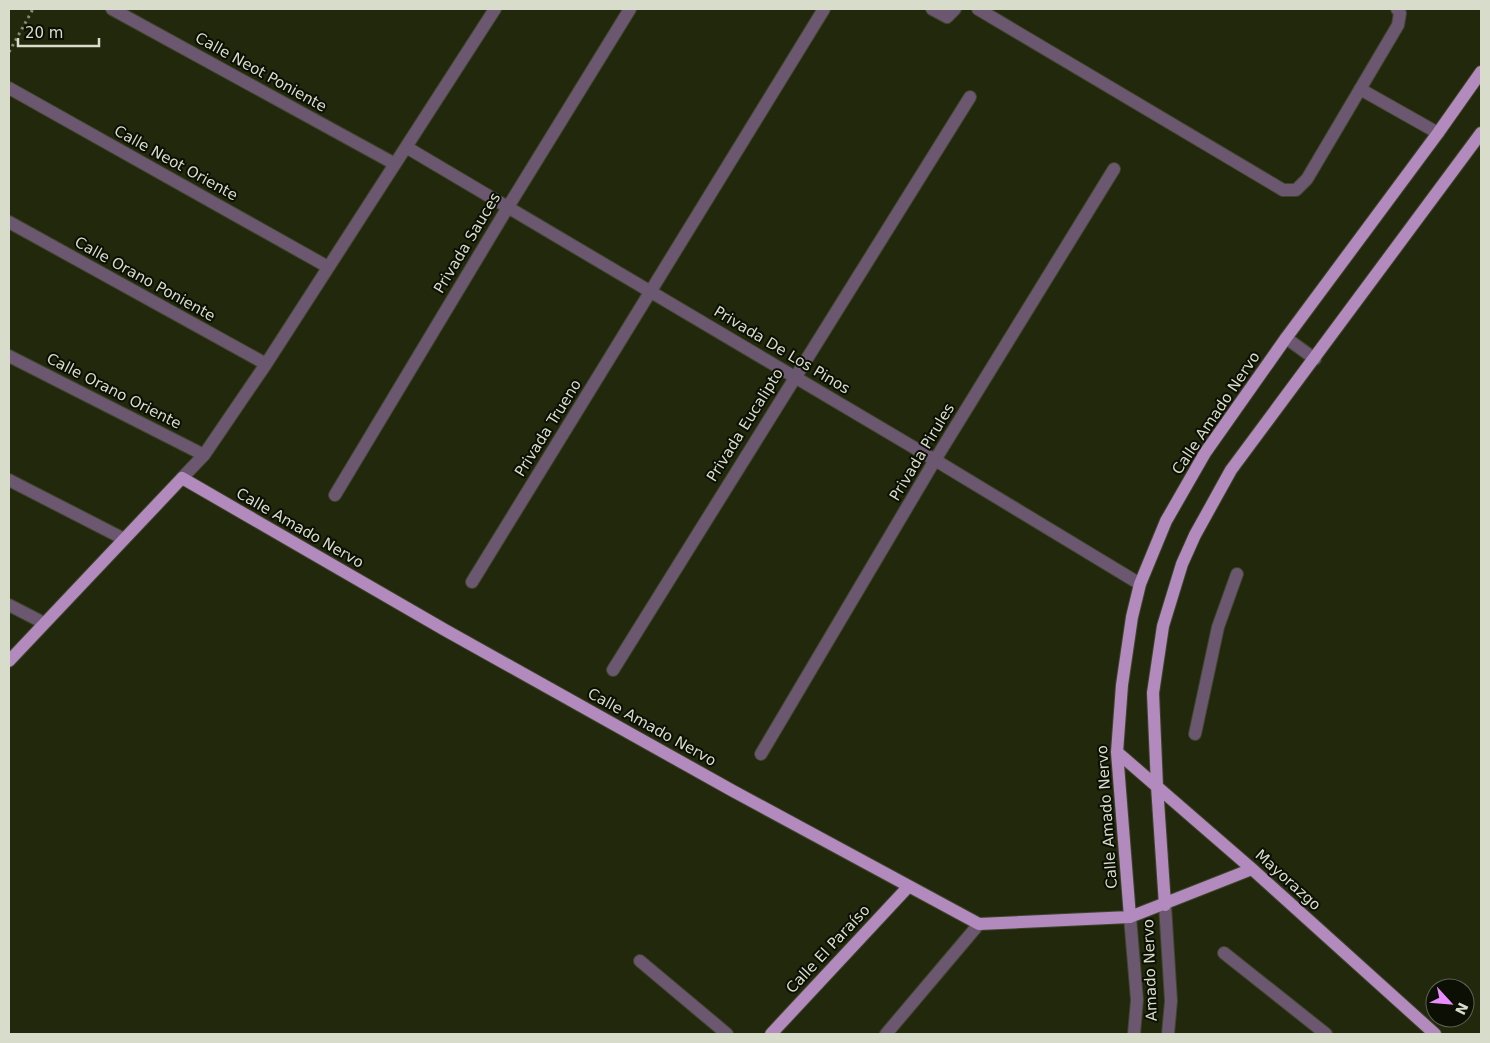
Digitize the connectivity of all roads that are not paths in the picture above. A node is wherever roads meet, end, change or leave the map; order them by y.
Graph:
1 (112, 9) edge
2 (495, 9) edge
3 (630, 9) edge
4 (824, 9) edge
5 (932, 9) edge
6 (955, 9) edge
7 (978, 9) edge
8 (1397, 9) edge
9 (1481, 72) edge
10 (9, 88) edge
11 (1360, 89) junction
12 (970, 96) dead end
13 (1438, 133) junction
14 (1481, 133) edge
15 (406, 147) junction
16 (395, 164) junction
17 (1114, 169) dead end
18 (508, 207) junction
19 (9, 222) edge
20 (328, 267) junction
21 (651, 291) junction
22 (1286, 338) junction
23 (9, 356) edge
24 (1315, 359) junction
25 (266, 364) junction
26 (794, 376) junction
27 (204, 455) junction
28 (936, 460) junction
29 (182, 478) junction
30 (9, 480) edge
31 (334, 495) dead end
32 (124, 539) junction
33 (1237, 574) dead end
34 (472, 582) dead end
35 (1140, 584) junction
36 (9, 605) edge
37 (44, 623) junction
38 (9, 661) edge
39 (613, 670) dead end
40 (1195, 734) dead end
41 (1117, 752) junction
42 (761, 754) dead end
43 (1157, 786) junction
44 (1252, 869) junction
45 (909, 886) junction
46 (1165, 904) junction
47 (1130, 918) junction
48 (979, 924) junction
49 (1224, 952) dead end
50 (640, 960) dead end
51 (728, 1034) edge
52 (771, 1034) edge
53 (886, 1034) edge
54 (1134, 1034) edge
55 (1168, 1034) edge
56 (1326, 1034) edge
57 (1435, 1034) edge

1 - 16 street, Calle Neot Poniente
2 - 15 street
3 - 18 street, Privada Sauces
4 - 21 street
5 - 6 street
7 - 11 street
8 - 11 street
9 - 13 main road, Calle Amado Nervo
10 - 20 street, Calle Neot Oriente
11 - 13 street
12 - 26 street, Privada Eucalipto
13 - 22 main road, Calle Amado Nervo
14 - 24 main road
15 - 16 street
15 - 18 street, Privada De Los Pinos
16 - 20 street
17 - 28 street, Privada Pirules
18 - 21 street, Privada De Los Pinos
18 - 31 street, Privada Sauces
19 - 25 street, Calle Orano Poniente
20 - 25 street
21 - 26 street, Privada De Los Pinos
21 - 34 street, Privada Trueno
22 - 24 street
22 - 35 main road, Calle Amado Nervo
23 - 27 street, Calle Orano Oriente
24 - 43 main road
25 - 27 street
26 - 28 street, Privada De Los Pinos
26 - 39 street, Privada Eucalipto
27 - 29 street
28 - 35 street, Privada De Los Pinos
28 - 42 street, Privada Pirules
29 - 32 main road
29 - 45 main road, Calle Amado Nervo
30 - 32 street
32 - 37 main road
33 - 40 street
35 - 41 main road, Calle Amado Nervo
36 - 37 street
37 - 38 main road
41 - 43 main road, Mayorazgo
41 - 47 main road, Calle Amado Nervo
43 - 44 main road, Mayorazgo
43 - 46 main road
44 - 46 main road
44 - 57 main road, Mayorazgo
45 - 48 main road, Calle Amado Nervo
45 - 52 main road, Calle El Paraíso
46 - 47 main road
46 - 55 street, Amado Nervo
47 - 48 main road
47 - 54 street, Amado Nervo
48 - 53 street
49 - 56 street
50 - 51 street

